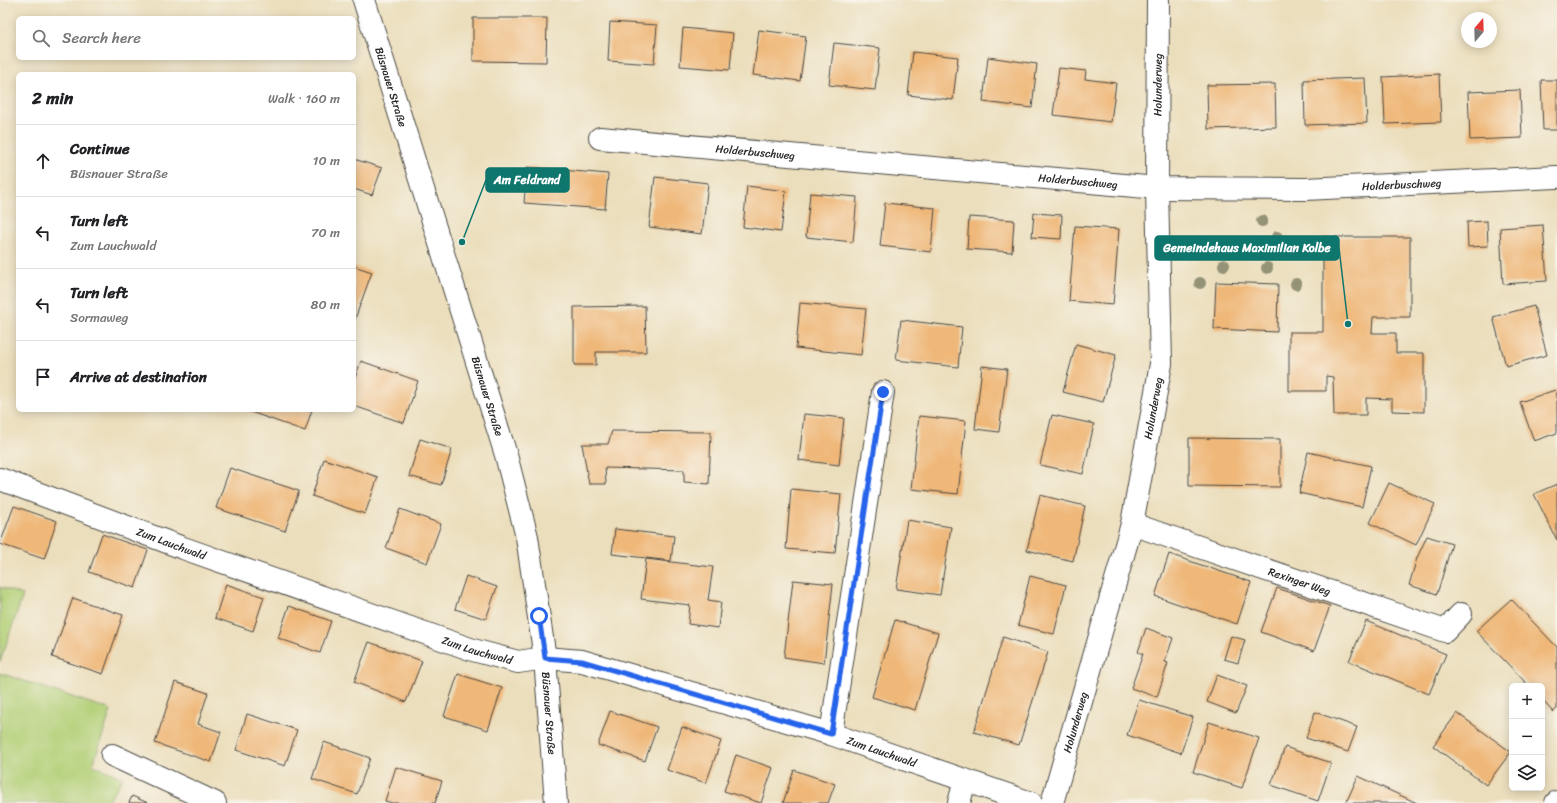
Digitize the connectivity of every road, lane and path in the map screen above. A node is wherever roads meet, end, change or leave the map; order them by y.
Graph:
1 (364, 0) edge
2 (1158, 0) edge
3 (600, 138) dead end
4 (1557, 177) edge
5 (1157, 188) junction
6 (883, 392) dead end
7 (0, 480) edge
8 (1132, 524) junction
9 (1461, 614) dead end
10 (545, 658) junction
11 (831, 734) junction
12 (112, 755) dead end
13 (965, 780) junction
14 (215, 803) edge
15 (556, 803) edge
16 (959, 803) edge
17 (1031, 803) edge
18 (1052, 803) edge

1 - 10 street, Büsnauer Straße
2 - 5 street, Holunderweg
3 - 5 street, Holderbuschweg
4 - 5 street, Holderbuschweg
5 - 8 street, Holunderweg
6 - 11 street
7 - 10 street, Zum Lauchwald
8 - 9 street, Rexinger Weg
8 - 18 street, Holunderweg
10 - 11 street, Zum Lauchwald
10 - 15 street, Büsnauer Straße
11 - 13 street, Zum Lauchwald
12 - 14 street
13 - 16 street
13 - 17 street, Zum Lauchwald

